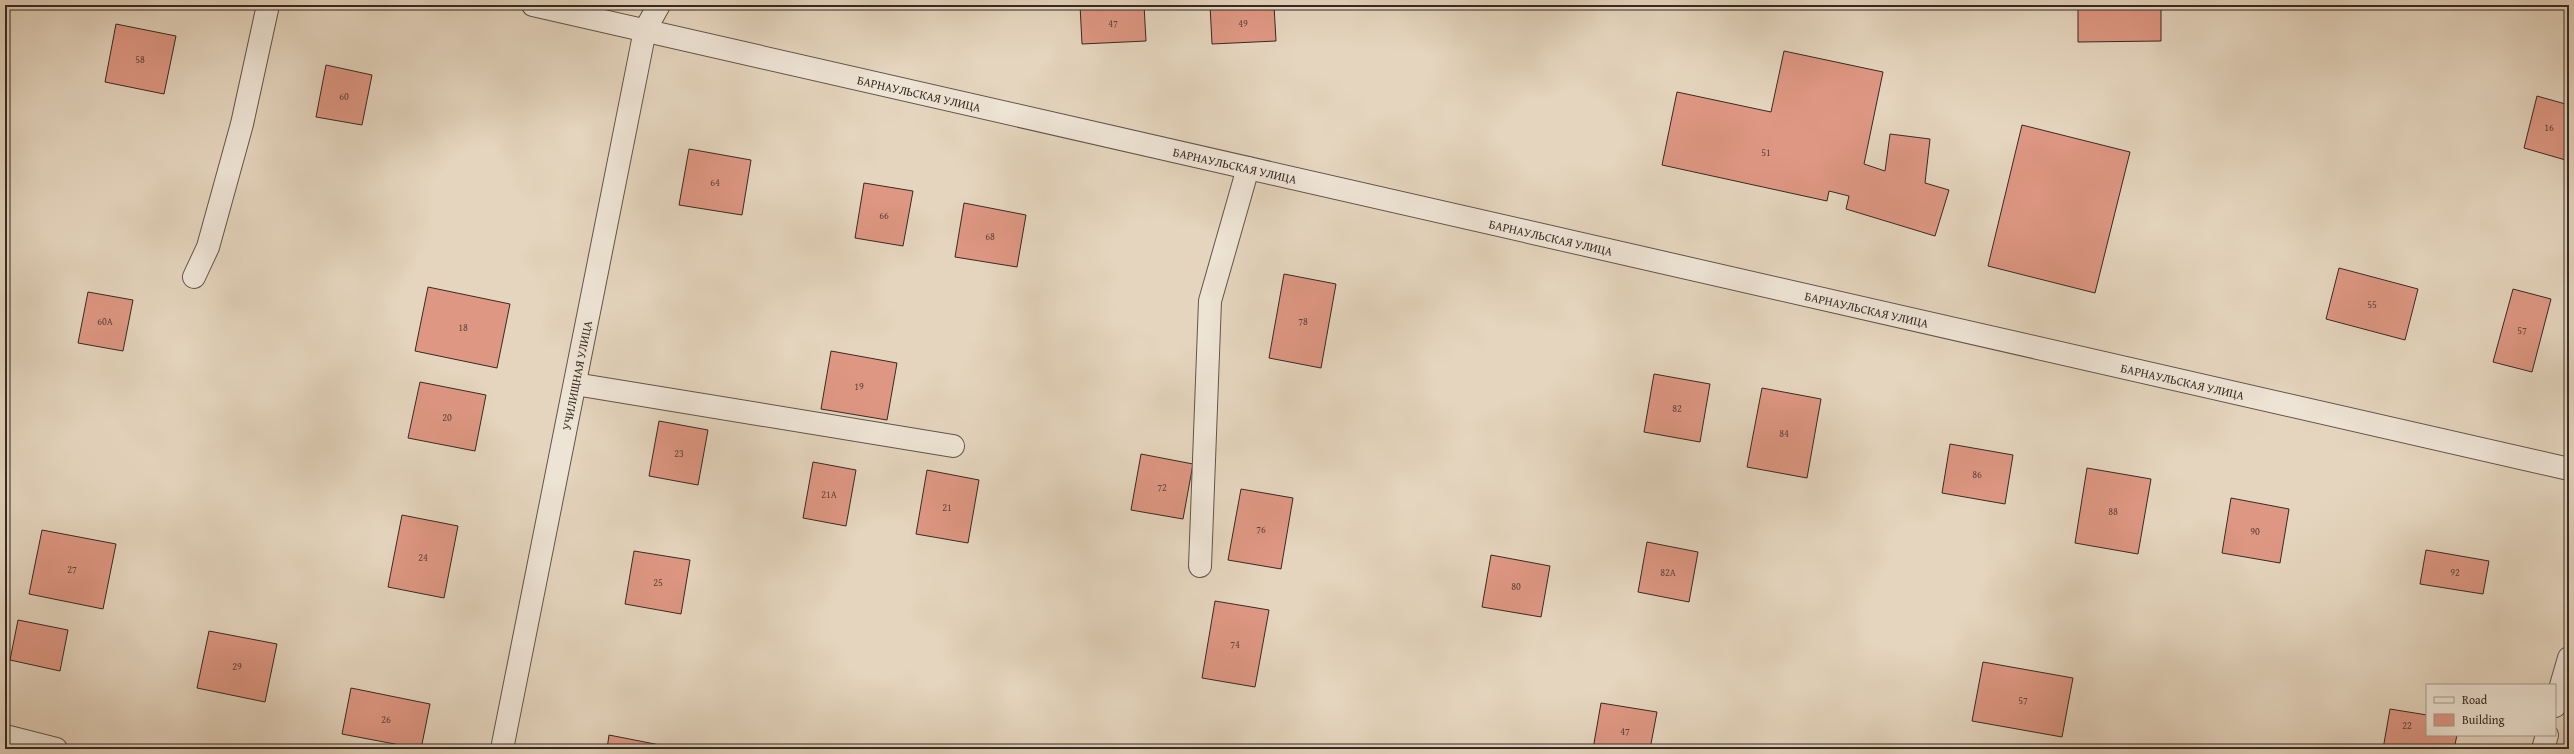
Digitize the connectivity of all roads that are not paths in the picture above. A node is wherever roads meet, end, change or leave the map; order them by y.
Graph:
1 (268, 5) edge
2 (533, 5) edge
3 (659, 5) edge
4 (645, 30) junction
5 (1248, 168) junction
6 (194, 277) dead end
7 (575, 384) junction
8 (953, 446) dead end
9 (2569, 469) edge
10 (1200, 566) dead end
11 (2569, 658) edge
12 (2556, 703) edge
13 (5, 736) edge
14 (2547, 736) edge
15 (56, 749) edge
16 (502, 749) edge
17 (2543, 749) edge

1 - 6 street
2 - 4 street, БАРНАУЛЬСКАЯ УЛИЦА
3 - 4 street, УЧИЛИЩНАЯ УЛИЦА
4 - 5 street, БАРНАУЛЬСКАЯ УЛИЦА
4 - 7 street, УЧИЛИЩНАЯ УЛИЦА
5 - 9 street, БАРНАУЛЬСКАЯ УЛИЦА
5 - 10 street
7 - 8 street
7 - 16 street, УЧИЛИЩНАЯ УЛИЦА
11 - 12 street
13 - 15 street
14 - 17 street

